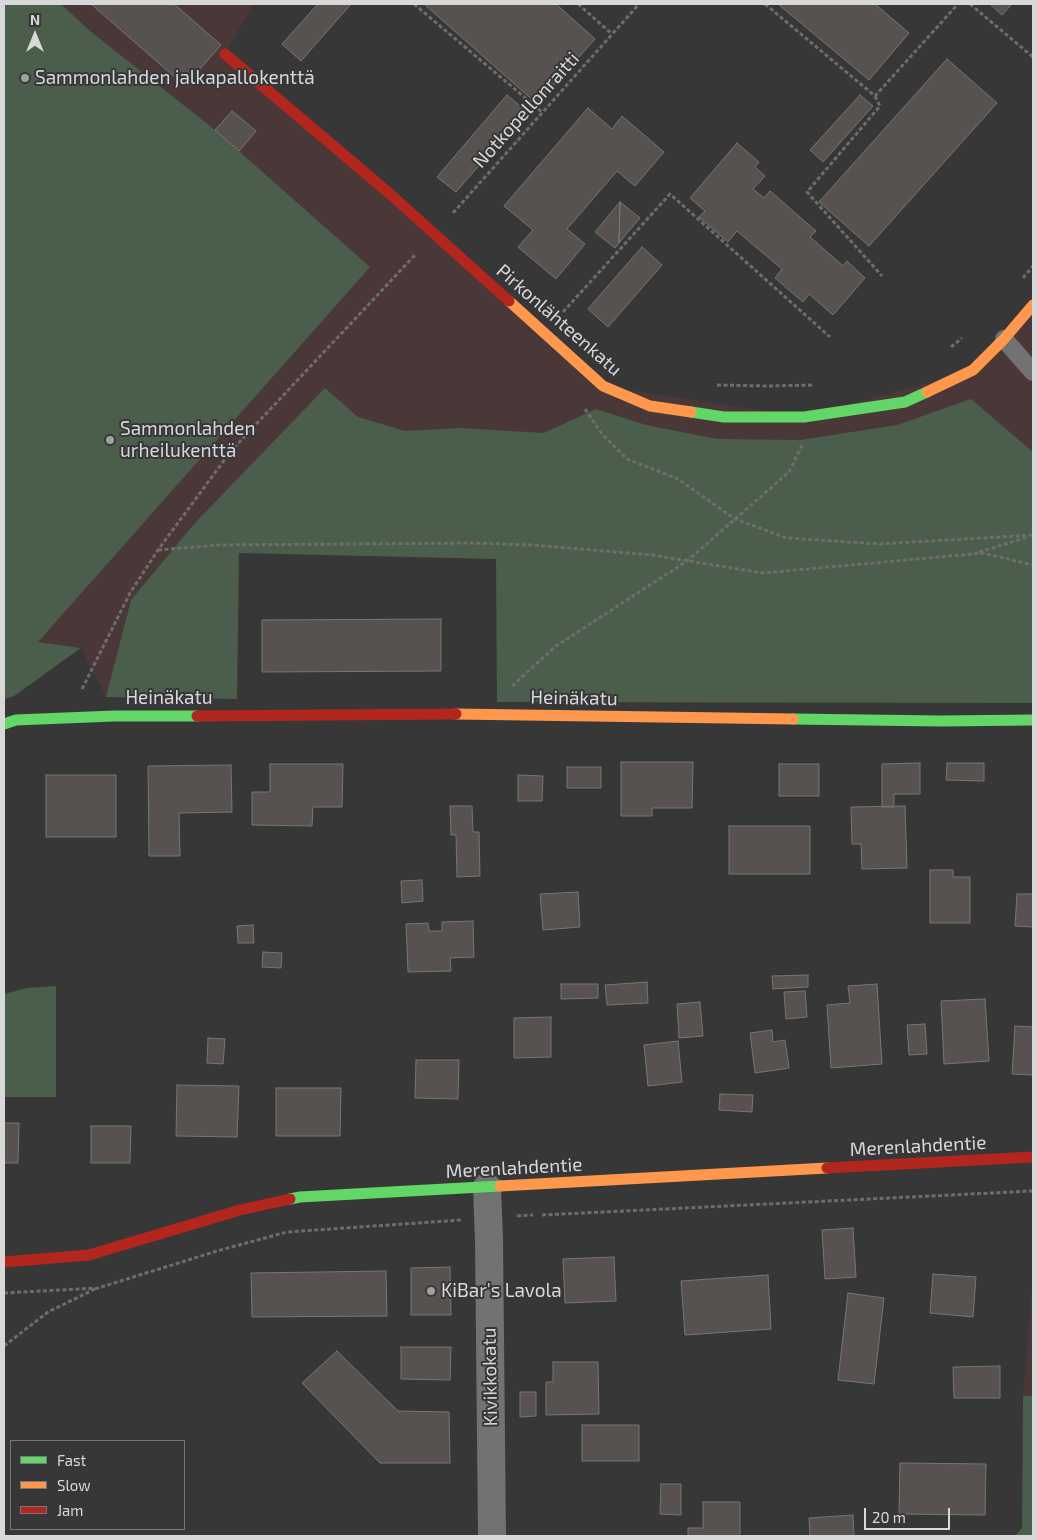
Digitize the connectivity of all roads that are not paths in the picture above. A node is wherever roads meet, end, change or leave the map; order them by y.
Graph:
1 (225, 54) dead end
2 (1033, 305) edge
3 (1004, 339) junction
4 (1033, 372) edge
5 (1033, 720) edge
6 (4, 724) edge
7 (1033, 1157) edge
8 (487, 1187) junction
9 (4, 1262) edge
10 (492, 1536) edge

1 - 3 street, Pirkonlähteenkatu
2 - 3 street, Pirkonlähteenkatu
3 - 4 lane
5 - 6 street, Heinäkatu
7 - 8 street, Merenlahdentie
8 - 9 street, Merenlahdentie
8 - 10 street, Kivikkokatu

